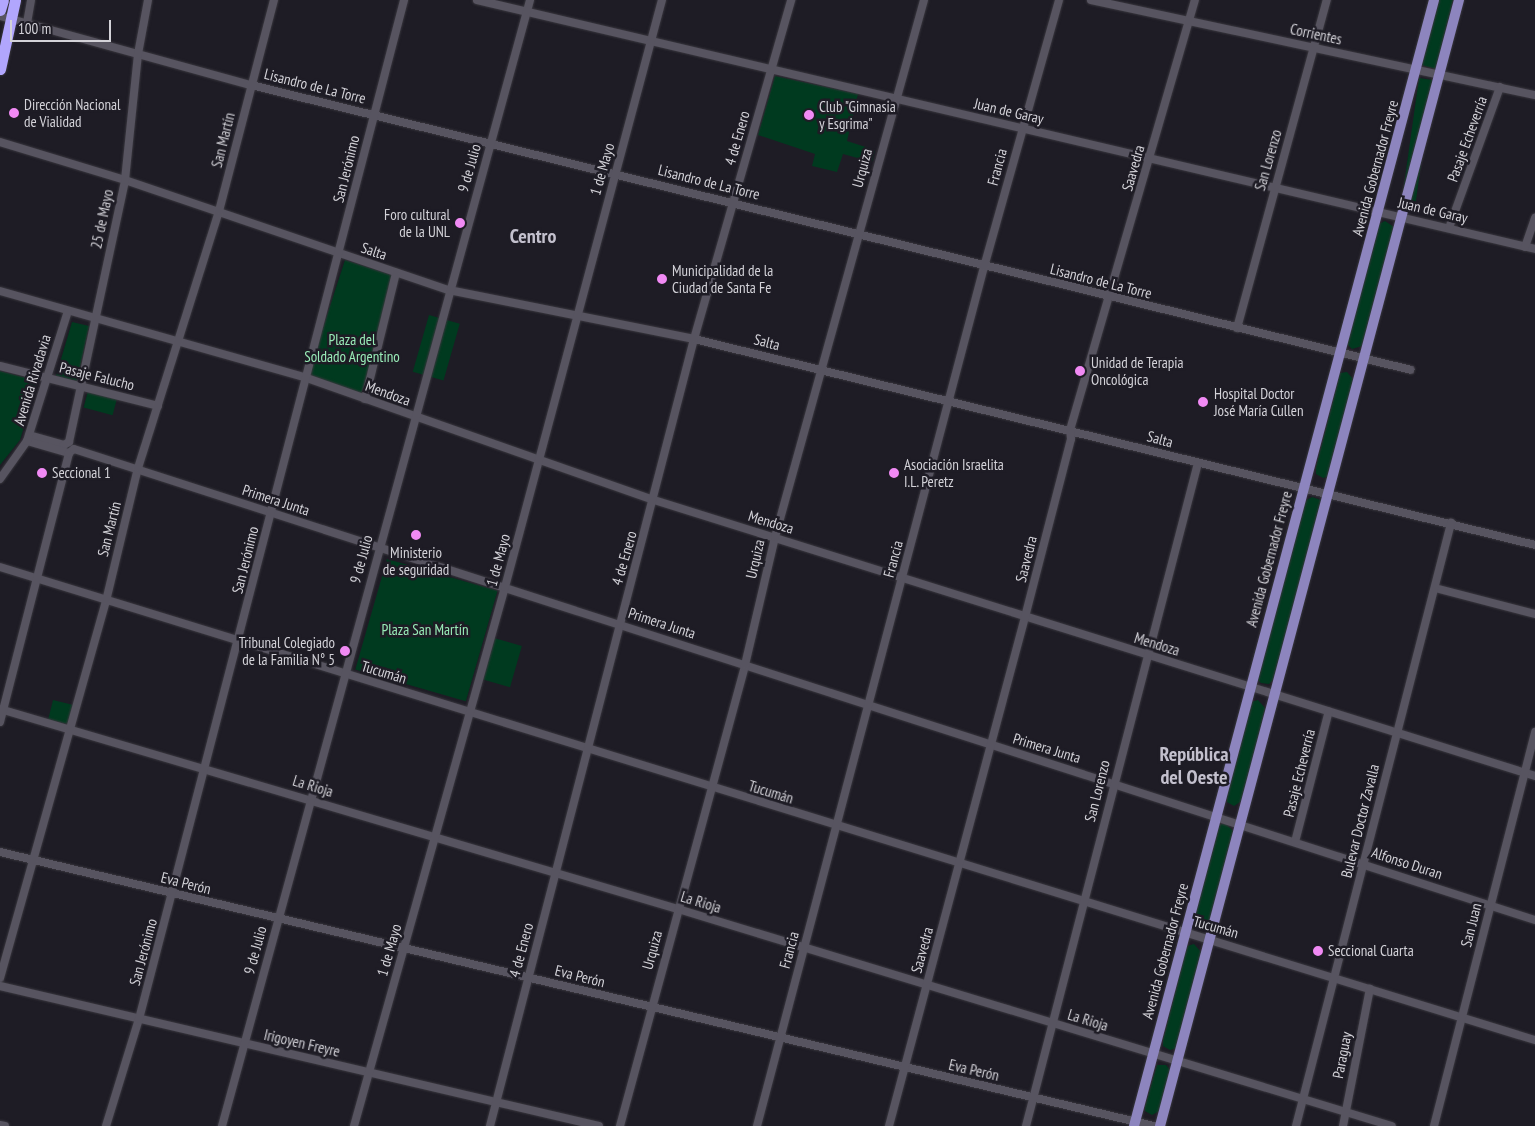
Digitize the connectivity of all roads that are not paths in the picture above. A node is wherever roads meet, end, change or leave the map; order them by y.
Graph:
1 (4, 0) edge
2 (15, 0) edge
3 (31, 0) edge
4 (148, 0) edge
5 (274, 0) edge
6 (404, 0) edge
7 (477, 0) edge
8 (530, 0) edge
9 (662, 0) edge
10 (791, 0) edge
11 (924, 0) edge
12 (1059, 0) edge
13 (1092, 0) edge
14 (1195, 0) edge
15 (1327, 0) edge
16 (1434, 0) edge
17 (1459, 0) edge
18 (0, 10) edge
19 (527, 10) junction
20 (0, 16) edge
21 (14, 19) junction
22 (1189, 20) junction
23 (28, 23) junction
24 (650, 42) junction
25 (1314, 47) junction
26 (138, 54) junction
27 (0, 69) edge
28 (1416, 70) junction
29 (770, 72) junction
30 (1440, 75) junction
31 (251, 85) junction
32 (1500, 87) junction
33 (1535, 95) edge
34 (894, 99) junction
35 (374, 115) junction
36 (1022, 128) junction
37 (0, 142) edge
38 (491, 142) junction
39 (1150, 159) junction
40 (616, 172) junction
41 (125, 180) junction
42 (1274, 187) junction
43 (733, 203) junction
44 (219, 211) junction
45 (1379, 212) junction
46 (1402, 217) junction
47 (1535, 218) edge
48 (1449, 228) junction
49 (859, 234) junction
50 (1525, 247) junction
51 (1535, 249) edge
52 (340, 254) junction
53 (984, 267) junction
54 (396, 272) junction
55 (448, 290) junction
56 (0, 291) edge
57 (1109, 297) junction
58 (68, 311) junction
59 (577, 316) junction
60 (95, 318) junction
61 (1237, 328) junction
62 (694, 339) junction
63 (180, 340) junction
64 (1340, 354) junction
65 (1365, 358) junction
66 (0, 366) edge
67 (821, 369) junction
68 (1412, 370) dead end
69 (47, 378) junction
70 (307, 378) junction
71 (81, 387) junction
72 (364, 399) junction
73 (949, 401) junction
74 (158, 406) junction
75 (415, 417) junction
76 (1070, 430) junction
77 (28, 438) junction
78 (71, 448) junction
79 (539, 461) junction
80 (1198, 463) junction
81 (138, 468) junction
82 (0, 479) edge
83 (1304, 489) junction
84 (1329, 494) junction
85 (654, 500) junction
86 (271, 513) junction
87 (1451, 523) junction
88 (775, 537) junction
89 (1535, 545) edge
90 (379, 546) junction
91 (0, 567) edge
92 (902, 578) junction
93 (36, 579) junction
94 (505, 587) junction
95 (1435, 588) junction
96 (106, 601) junction
97 (1535, 614) edge
98 (1025, 617) junction
99 (620, 624) junction
100 (239, 642) junction
101 (1146, 655) junction
102 (745, 665) junction
103 (345, 674) junction
104 (1250, 686) junction
105 (1276, 694) junction
106 (870, 705) junction
107 (2, 709) edge
108 (1329, 711) junction
109 (469, 712) junction
110 (0, 722) edge
111 (70, 729) junction
112 (1535, 732) edge
113 (1396, 734) junction
114 (990, 744) junction
115 (588, 750) junction
116 (205, 768) junction
117 (1525, 773) junction
118 (1535, 776) edge
119 (1114, 783) junction
120 (710, 788) junction
121 (311, 800) junction
122 (1217, 816) junction
123 (1241, 823) junction
124 (838, 826) junction
125 (436, 836) junction
126 (1295, 842) junction
127 (0, 852) edge
128 (34, 859) junction
129 (1363, 864) junction
130 (959, 865) junction
131 (555, 873) junction
132 (172, 894) junction
133 (1083, 902) junction
134 (1490, 905) junction
135 (678, 909) junction
136 (277, 918) junction
137 (1535, 920) edge
138 (1186, 933) junction
139 (1210, 940) junction
140 (404, 947) junction
141 (804, 948) junction
142 (528, 977) junction
143 (0, 978) edge
144 (1334, 978) junction
145 (927, 984) junction
146 (0, 986) edge
147 (1370, 989) junction
148 (651, 1007) junction
149 (1462, 1017) junction
150 (139, 1019) junction
151 (1052, 1023) junction
152 (779, 1039) junction
153 (1535, 1040) edge
154 (244, 1044) junction
155 (1153, 1054) junction
156 (1177, 1061) junction
157 (904, 1068) junction
158 (369, 1073) junction
159 (1033, 1098) junction
160 (1302, 1099) junction
161 (497, 1102) junction
162 (1345, 1112) junction
163 (1135, 1124) edge
164 (0, 1125) edge
165 (5, 1126) edge
166 (106, 1126) edge
167 (222, 1126) edge
168 (354, 1126) edge
169 (490, 1126) edge
170 (599, 1126) edge
171 (620, 1126) edge
172 (757, 1126) edge
173 (889, 1126) edge
174 (1026, 1126) edge
175 (1154, 1126) edge
176 (1160, 1126) edge
177 (1296, 1126) edge
178 (1343, 1126) edge
179 (1392, 1126) edge
180 (1434, 1126) edge

1 - 18 highway
2 - 21 highway
3 - 23 street
4 - 26 street, 25 de Mayo
5 - 31 street, San Martín
6 - 35 street, San Jerónimo
7 - 19 street, Juan de Garay
8 - 19 street, 9 de Julio
9 - 24 street, 1 de Mayo
10 - 29 street, 4 de Enero
11 - 34 street, Urquiza
12 - 36 street, Francia
13 - 22 street, Corrientes
14 - 22 street, Saavedra
15 - 25 street, San Lorenzo
16 - 28 main road, Avenida Gobernador Freyre
17 - 30 main road
19 - 24 street, Juan de Garay
19 - 38 street, 9 de Julio
20 - 21 street, Lisandro de La Torre
21 - 23 street, Lisandro de La Torre
21 - 27 highway
22 - 25 street, Corrientes
22 - 39 street, Saavedra
23 - 26 street, Lisandro de La Torre
24 - 29 street, Juan de Garay
24 - 40 street, 1 de Mayo
25 - 28 street, Corrientes
25 - 42 street, San Lorenzo
26 - 31 street, Lisandro de La Torre
26 - 41 street, 25 de Mayo
28 - 30 street, Corrientes
28 - 45 main road, Avenida Gobernador Freyre
29 - 34 street, Juan de Garay
29 - 43 street, 4 de Enero
30 - 32 street, Corrientes
30 - 46 main road
31 - 35 street, Lisandro de La Torre
31 - 44 street, San Martín
32 - 33 street, Corrientes
32 - 48 street, Pasaje Echeverría
34 - 36 street, Juan de Garay
34 - 49 street, Urquiza
35 - 38 street, Lisandro de La Torre
35 - 52 street, San Jerónimo
36 - 39 street, Juan de Garay
36 - 53 street, Francia
37 - 41 street, Salta
38 - 40 street, Lisandro de La Torre
38 - 55 street, 9 de Julio
39 - 42 street, Juan de Garay
39 - 57 street, Saavedra
40 - 43 street, Lisandro de La Torre
40 - 59 street, 1 de Mayo
41 - 44 street, Salta
41 - 60 street, 25 de Mayo
42 - 45 street, Juan de Garay
42 - 61 street, San Lorenzo
43 - 49 street, Lisandro de La Torre
43 - 62 street, 4 de Enero
44 - 52 street, Salta
44 - 63 street, San Martín
45 - 46 street, Juan de Garay
45 - 64 main road, Avenida Gobernador Freyre
46 - 48 street, Juan de Garay
46 - 65 main road
47 - 50 street
48 - 50 street, Juan de Garay
49 - 53 street, Lisandro de La Torre
49 - 67 street, Urquiza
50 - 51 street, Juan de Garay
52 - 54 street, Salta
52 - 70 street, San Jerónimo
53 - 57 street, Lisandro de La Torre
53 - 73 street, Francia
54 - 55 street, Salta
54 - 72 street
55 - 59 street, Salta
55 - 75 street, 9 de Julio
56 - 58 street, Mendoza
57 - 61 street, Lisandro de La Torre
57 - 76 street, Saavedra
58 - 60 street, Mendoza
58 - 69 street, Avenida Rivadavia
59 - 62 street, Salta
59 - 79 street, 1 de Mayo
60 - 63 street, Mendoza
60 - 71 street, 25 de Mayo
61 - 64 street, Lisandro de La Torre
62 - 67 street, Salta
62 - 85 street, 4 de Enero
63 - 70 street, Mendoza
63 - 74 street, San Martín
64 - 65 street, Lisandro de La Torre
64 - 83 main road, Avenida Gobernador Freyre
65 - 68 street, Lisandro de La Torre
65 - 84 main road
66 - 69 street, Pasaje Falucho
67 - 73 street, Salta
67 - 88 street, Urquiza
69 - 71 street, Pasaje Falucho
69 - 77 street, Avenida Rivadavia
70 - 72 street, Mendoza
70 - 86 street, San Jerónimo
71 - 74 street, Pasaje Falucho
71 - 78 street, 25 de Mayo
72 - 75 street, Mendoza
73 - 76 street, Salta
73 - 92 street, Francia
74 - 81 street, San Martín
75 - 79 street, Mendoza
75 - 90 street, 9 de Julio
76 - 80 street, Salta
76 - 98 street, Saavedra
77 - 78 street, Primera Junta
77 - 82 street, Avenida Rivadavia
78 - 81 street, Primera Junta
78 - 93 street, 25 de Mayo
79 - 85 street, Mendoza
79 - 94 street, 1 de Mayo
80 - 83 street, Salta
80 - 101 street, San Lorenzo
81 - 86 street, Primera Junta
81 - 96 street, San Martín
83 - 84 street, Salta
83 - 104 main road, Avenida Gobernador Freyre
84 - 87 street, Salta
84 - 105 main road
85 - 88 street, Mendoza
85 - 99 street, 4 de Enero
86 - 90 street, Primera Junta
86 - 100 street, San Jerónimo
87 - 89 street, Salta
87 - 95 street, Bulevar Doctor Zavalla
88 - 92 street, Mendoza
88 - 102 street, Urquiza
90 - 94 street, Primera Junta
90 - 103 street, 9 de Julio
91 - 93 street, Tucumán
92 - 98 street, Mendoza
92 - 106 street, Francia
93 - 96 street, Tucumán
93 - 107 street, 25 de Mayo
94 - 99 street, Primera Junta
94 - 109 street, 1 de Mayo
95 - 97 street
95 - 113 street, Bulevar Doctor Zavalla
96 - 100 street, Tucumán
96 - 111 street, San Martín
98 - 101 street, Mendoza
98 - 114 street, Saavedra
99 - 102 street, Primera Junta
99 - 115 street, 4 de Enero
100 - 103 street, Tucumán
100 - 116 street, San Jerónimo
101 - 104 street, Mendoza
101 - 119 street, San Lorenzo
102 - 106 street, Primera Junta
102 - 120 street, Urquiza
103 - 109 street, Tucumán
103 - 121 street, 9 de Julio
104 - 105 street, Mendoza
104 - 122 main road, Avenida Gobernador Freyre
105 - 108 street, Mendoza
105 - 123 main road
106 - 114 street, Primera Junta
106 - 124 street, Francia
107 - 110 street, 25 de Mayo
107 - 111 street, La Rioja
108 - 113 street, Mendoza
108 - 126 street, Pasaje Echeverría
109 - 115 street, Tucumán
109 - 125 street, 1 de Mayo
111 - 116 street, La Rioja
111 - 128 street, San Martín
112 - 117 street, San Juan
113 - 117 street, Mendoza
113 - 129 street, Bulevar Doctor Zavalla
114 - 119 street, Primera Junta
114 - 130 street, Saavedra
115 - 120 street, Tucumán
115 - 131 street, 4 de Enero
116 - 121 street, La Rioja
116 - 132 street, San Jerónimo
117 - 118 street, Mendoza
117 - 134 street, San Juan
119 - 122 street, Primera Junta
119 - 133 street, San Lorenzo
120 - 124 street, Tucumán
120 - 135 street, Urquiza
121 - 125 street, La Rioja
121 - 136 street, 9 de Julio
122 - 123 street, Primera Junta
122 - 138 main road, Avenida Gobernador Freyre
123 - 126 street, Alfonso Duran
123 - 139 main road
124 - 130 street, Tucumán
124 - 141 street, Francia
125 - 131 street, La Rioja
125 - 140 street, 1 de Mayo
126 - 129 street, Alfonso Duran
127 - 128 street, Eva Perón
128 - 132 street, Eva Perón
128 - 143 street, San Martín
129 - 134 street, Alfonso Duran
129 - 144 street, Bulevar Doctor Zavalla
130 - 133 street, Tucumán
130 - 145 street, Saavedra
131 - 135 street, La Rioja
131 - 142 street, 4 de Enero
132 - 136 street, Eva Perón
132 - 150 street, San Jerónimo
133 - 138 street, Tucumán
133 - 151 street, San Lorenzo
134 - 137 street, Alfonso Duran
134 - 149 street, San Juan
135 - 141 street, La Rioja
135 - 148 street, Urquiza
136 - 140 street, Eva Perón
136 - 154 street, 9 de Julio
138 - 139 street, Tucumán
138 - 155 main road, Avenida Gobernador Freyre
139 - 144 street, Tucumán
139 - 156 main road
140 - 142 street, Eva Perón
140 - 158 street, 1 de Mayo
141 - 145 street, La Rioja
141 - 152 street, Francia
142 - 148 street, Eva Perón
142 - 161 street, 4 de Enero
144 - 147 street, Tucumán
144 - 160 street, Bulevar Doctor Zavalla
145 - 151 street, La Rioja
145 - 157 street, Saavedra
146 - 150 street, Irigoyen Freyre
147 - 149 street, Tucumán
147 - 162 street, Paraguay
148 - 152 street, Eva Perón
148 - 171 street, Urquiza
149 - 153 street, Tucumán
149 - 180 street, San Juan
150 - 154 street, Irigoyen Freyre
150 - 166 street, San Jerónimo
151 - 155 street, La Rioja
151 - 159 street, San Lorenzo
152 - 157 street, Eva Perón
152 - 172 street, Francia
154 - 158 street, Irigoyen Freyre
154 - 167 street, 9 de Julio
155 - 156 street, La Rioja
155 - 163 main road, Avenida Gobernador Freyre
156 - 160 street, La Rioja
156 - 176 main road
157 - 159 street, Eva Perón
157 - 173 street, Saavedra
158 - 161 street, Irigoyen Freyre
158 - 168 street, 1 de Mayo
159 - 163 street, Eva Perón
159 - 174 street, San Lorenzo
160 - 162 street, La Rioja
160 - 177 street, Bulevar Doctor Zavalla
161 - 169 street, 4 de Enero
161 - 170 street, Irigoyen Freyre
162 - 178 street, Paraguay
162 - 179 street, La Rioja
163 - 175 street, Eva Perón
164 - 165 street

